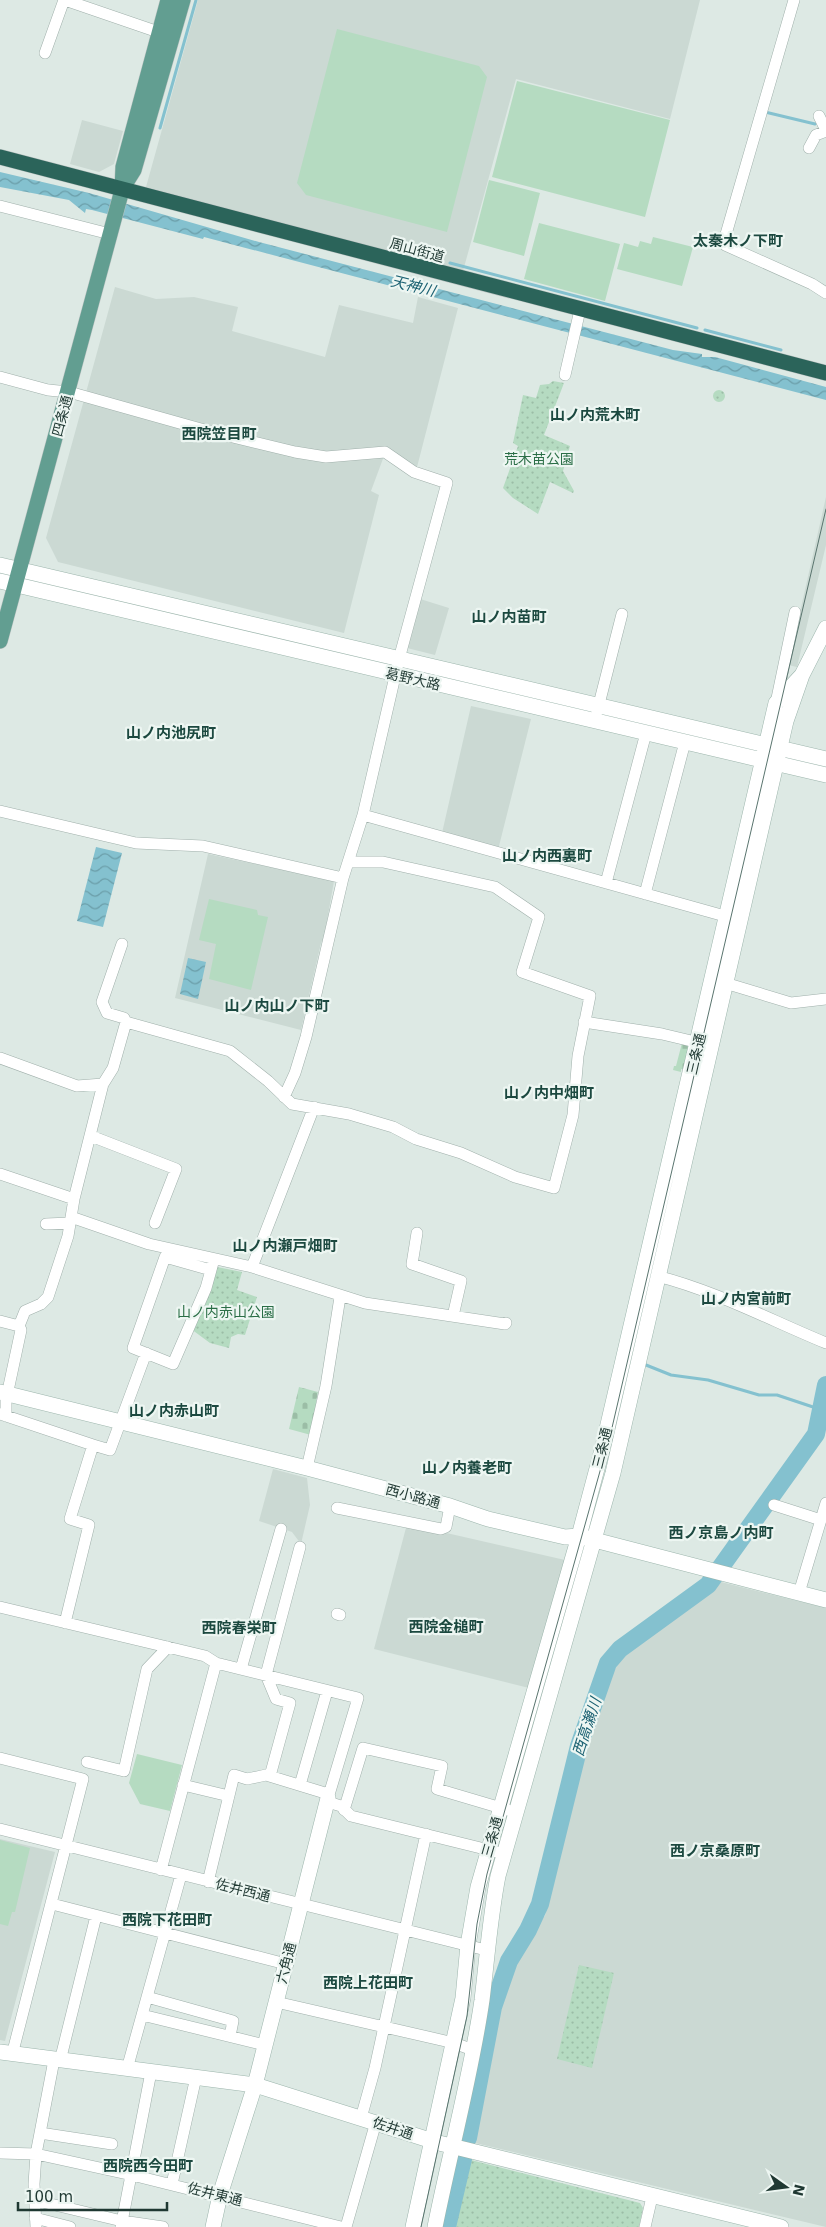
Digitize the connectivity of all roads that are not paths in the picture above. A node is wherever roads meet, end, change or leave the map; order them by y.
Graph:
1 (64, 0) edge
2 (168, 0) edge
3 (183, 0) edge
4 (794, 0) edge
5 (166, 35) junction
6 (45, 53) dead end
7 (819, 116) dead end
8 (826, 130) edge
9 (810, 148) dead end
10 (0, 157) edge
11 (121, 194) junction
12 (0, 206) edge
13 (112, 227) junction
14 (826, 294) edge
15 (580, 313) junction
16 (826, 373) edge
17 (564, 375) dead end
18 (0, 377) edge
19 (69, 392) junction
20 (0, 565) edge
21 (18, 577) junction
22 (0, 581) edge
23 (795, 612) dead end
24 (622, 614) dead end
25 (826, 628) edge
26 (0, 642) edge
27 (398, 659) junction
28 (452, 672) junction
29 (395, 674) junction
30 (802, 675) junction
31 (448, 687) junction
32 (776, 703) junction
33 (599, 706) junction
34 (595, 721) junction
35 (646, 733) junction
36 (685, 742) junction
37 (773, 746) junction
38 (826, 759) edge
39 (769, 762) junction
40 (826, 776) edge
41 (0, 811) edge
42 (363, 816) junction
43 (349, 862) junction
44 (342, 878) junction
45 (606, 883) junction
46 (645, 894) junction
47 (734, 918) junction
48 (122, 944) dead end
49 (725, 983) junction
50 (826, 999) edge
51 (126, 1022) junction
52 (584, 1022) junction
53 (704, 1044) junction
54 (0, 1058) edge
55 (103, 1084) junction
56 (284, 1097) junction
57 (314, 1107) junction
58 (91, 1136) junction
59 (0, 1174) edge
60 (74, 1199) junction
61 (70, 1220) junction
62 (46, 1224) dead end
63 (155, 1224) dead end
64 (417, 1232) dead end
65 (212, 1265) junction
66 (252, 1266) junction
67 (657, 1276) junction
68 (340, 1296) junction
69 (453, 1316) junction
70 (0, 1321) edge
71 (506, 1323) dead end
72 (19, 1326) junction
73 (826, 1343) edge
74 (146, 1353) junction
75 (4, 1393) edge
76 (3, 1415) edge
77 (121, 1421) junction
78 (93, 1445) junction
79 (307, 1468) junction
80 (826, 1503) edge
81 (774, 1505) dead end
82 (450, 1506) junction
83 (337, 1508) dead end
84 (821, 1520) junction
85 (281, 1529) dead end
86 (587, 1538) junction
87 (300, 1547) dead end
88 (799, 1593) junction
89 (826, 1600) edge
90 (0, 1607) edge
91 (65, 1623) junction
92 (168, 1647) junction
93 (216, 1663) junction
94 (241, 1669) junction
95 (266, 1675) junction
96 (328, 1691) junction
97 (0, 1758) edge
98 (88, 1762) dead end
99 (270, 1776) junction
100 (183, 1785) junction
101 (300, 1785) junction
102 (229, 1796) junction
103 (328, 1798) junction
104 (500, 1808) junction
105 (344, 1810) junction
106 (516, 1812) junction
107 (0, 1829) edge
108 (426, 1834) junction
109 (66, 1846) junction
110 (488, 1850) junction
111 (505, 1853) junction
112 (161, 1870) junction
113 (181, 1875) junction
114 (208, 1882) junction
115 (52, 1904) junction
116 (301, 1904) junction
117 (96, 1916) junction
118 (405, 1931) junction
119 (164, 1934) junction
120 (468, 1945) junction
121 (486, 1950) junction
122 (286, 1964) junction
123 (147, 1997) junction
124 (276, 2002) junction
125 (142, 2015) junction
126 (384, 2027) junction
127 (230, 2036) junction
128 (454, 2043) junction
129 (265, 2045) junction
130 (473, 2050) junction
131 (6, 2054) edge
132 (57, 2061) junction
133 (127, 2069) junction
134 (151, 2072) junction
135 (196, 2078) junction
136 (255, 2086) junction
137 (369, 2120) junction
138 (40, 2133) junction
139 (432, 2141) junction
140 (112, 2144) dead end
141 (452, 2146) junction
142 (0, 2154) edge
143 (36, 2154) junction
144 (132, 2174) junction
145 (172, 2184) junction
146 (220, 2195) junction
147 (652, 2197) junction
148 (34, 2200) junction
149 (36, 2222) edge
150 (747, 2223) edge
151 (121, 2224) edge
152 (70, 2227) edge
153 (163, 2227) edge
154 (213, 2227) edge
155 (341, 2227) edge
156 (346, 2227) edge
157 (413, 2227) edge
158 (434, 2227) edge
159 (645, 2227) edge
160 (782, 2227) edge

1 - 5 street
1 - 6 street
2 - 5 main road, 四条通
3 - 5 main road, 四条通
4 - 14 street
5 - 11 main road, 四条通
7 - 8 street
8 - 9 street
10 - 11 highway, 周山街道
11 - 13 main road, 四条通
11 - 15 highway, 周山街道
12 - 13 street
13 - 19 main road, 四条通
15 - 16 highway, 周山街道
15 - 17 street
18 - 19 street
19 - 21 main road, 四条通
19 - 27 street
20 - 21 street, 葛野大路
21 - 22 street, 葛野大路
21 - 26 main road, 四条通
21 - 27 street, 葛野大路
21 - 29 street, 葛野大路
23 - 32 street
24 - 33 street
25 - 30 street, 三条通
27 - 28 street, 葛野大路
27 - 29 street
28 - 31 street
28 - 33 street, 葛野大路
29 - 31 street, 葛野大路
29 - 42 street
30 - 32 street, 三条通
30 - 37 street, 三条通
31 - 34 street, 葛野大路
32 - 37 street, 三条通
33 - 34 street
33 - 37 street, 葛野大路
34 - 35 street, 葛野大路
35 - 36 street, 葛野大路
35 - 45 street
36 - 39 street, 葛野大路
36 - 46 street
37 - 38 street, 葛野大路
37 - 39 street, 三条通
39 - 40 street, 葛野大路
39 - 47 street, 三条通
41 - 44 street
42 - 43 street
42 - 45 street
43 - 44 street
43 - 52 street
44 - 56 street
45 - 46 street
46 - 47 street
47 - 49 street, 三条通
47 - 53 street, 三条通
48 - 51 street
49 - 50 street
49 - 53 street, 三条通
51 - 55 street
51 - 56 street
52 - 53 street
52 - 57 street
53 - 67 street, 三条通
53 - 86 street, 三条通
54 - 55 street
55 - 58 street
56 - 57 street
57 - 66 street
58 - 60 street
58 - 63 street
59 - 60 street
60 - 61 street
61 - 62 street
61 - 65 street
61 - 72 street
64 - 69 street
65 - 66 street
65 - 74 street
65 - 74 street
66 - 68 street
67 - 73 street
67 - 86 street, 三条通
68 - 69 street
68 - 79 street
69 - 71 street
70 - 72 street
72 - 75 street
74 - 77 street
75 - 76 street
75 - 77 street, 西小路通
76 - 78 street
77 - 78 street
77 - 79 street, 西小路通
78 - 91 street
79 - 82 street, 西小路通
80 - 84 street
81 - 84 street
82 - 83 street
82 - 86 street, 西小路通
84 - 88 street
85 - 94 street
86 - 88 street, 西小路通
86 - 104 street, 三条通
86 - 106 street, 三条通
87 - 95 street
88 - 89 street, 西小路通
90 - 91 street
91 - 92 street
92 - 93 street
92 - 98 street
93 - 94 street
93 - 100 street
94 - 95 street
95 - 96 street
95 - 99 street
96 - 101 street
96 - 103 street, 六角通
97 - 109 street
99 - 101 street
99 - 102 street
100 - 102 street
100 - 112 street
101 - 103 street
102 - 114 street
103 - 105 street
103 - 116 street, 六角通
104 - 105 street
104 - 106 street
104 - 110 street, 三条通
105 - 108 street
106 - 111 street, 三条通
107 - 109 street, 佐井西通
108 - 110 street
108 - 118 street
109 - 112 street, 佐井西通
109 - 115 street
110 - 111 street
110 - 120 street, 三条通
111 - 121 street, 三条通
112 - 113 street, 佐井西通
113 - 114 street, 佐井西通
113 - 119 street
114 - 116 street, 佐井西通
115 - 117 street
115 - 131 street
116 - 118 street, 佐井西通
116 - 122 street, 六角通
117 - 119 street
117 - 132 street
118 - 120 street, 佐井西通
118 - 126 street
119 - 122 street
119 - 123 street
120 - 121 street, 佐井西通
120 - 128 street, 三条通
121 - 130 street, 三条通
122 - 124 street, 六角通
123 - 125 street
123 - 127 street
124 - 126 street
124 - 129 street, 六角通
125 - 127 street
125 - 133 street
126 - 128 street
126 - 137 street
127 - 129 street
128 - 130 street
128 - 139 street, 三条通
129 - 136 street, 六角通
130 - 141 street, 三条通
131 - 132 street, 佐井通
132 - 133 street, 佐井通
132 - 138 street
133 - 134 street, 佐井通
134 - 135 street, 佐井通
134 - 144 street
135 - 136 street, 佐井通
135 - 145 street
136 - 137 street, 佐井通
136 - 146 street, 六角通
137 - 139 street, 佐井通
137 - 156 street
138 - 140 street
138 - 143 street
139 - 141 street, 佐井通
139 - 157 street, 三条通
141 - 147 street, 佐井通
141 - 158 street, 三条通
142 - 143 street, 佐井東通
143 - 144 street, 佐井東通
143 - 148 street
144 - 145 street, 佐井東通
144 - 151 street
145 - 146 street, 佐井東通
146 - 154 street, 六角通
146 - 155 street, 佐井東通
147 - 150 street, 佐井通
147 - 159 street
148 - 149 street
148 - 151 street
149 - 152 street
150 - 160 street, 佐井通
151 - 153 street

